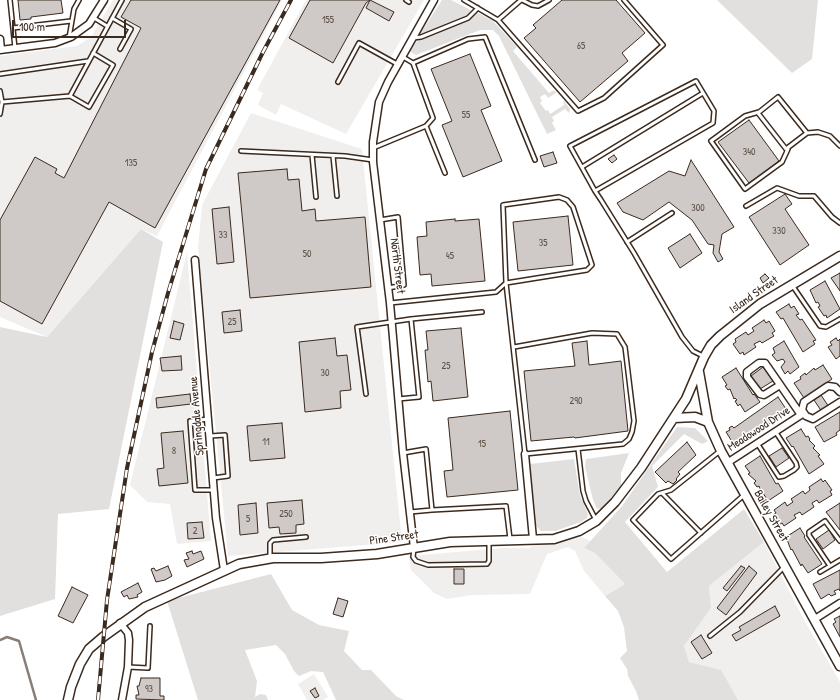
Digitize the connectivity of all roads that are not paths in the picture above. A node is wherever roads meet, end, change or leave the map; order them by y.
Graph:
1 (10, 0) edge
2 (79, 0) edge
3 (104, 0) edge
4 (122, 0) edge
5 (434, 0) edge
6 (464, 0) edge
7 (521, 0) edge
8 (549, 0) edge
9 (624, 0) edge
10 (478, 8) junction
11 (93, 18) junction
12 (112, 18) junction
13 (498, 20) junction
14 (71, 21) junction
15 (108, 26) junction
16 (13, 28) junction
17 (69, 38) junction
18 (411, 38) junction
19 (0, 39) edge
20 (15, 48) junction
21 (120, 49) dead end
22 (1, 50) edge
23 (93, 53) junction
24 (401, 56) junction
25 (88, 61) junction
26 (413, 63) junction
27 (397, 64) junction
28 (0, 74) edge
29 (338, 82) dead end
30 (0, 91) edge
31 (704, 93) junction
32 (70, 96) junction
33 (2, 102) junction
34 (759, 112) junction
35 (0, 114) edge
36 (426, 126) junction
37 (807, 133) junction
38 (840, 146) edge
39 (373, 148) junction
40 (788, 149) junction
41 (241, 151) dead end
42 (312, 155) junction
43 (333, 156) junction
44 (373, 160) junction
45 (535, 160) dead end
46 (582, 167) junction
47 (445, 173) dead end
48 (595, 191) junction
49 (337, 196) dead end
50 (316, 197) dead end
51 (746, 206) dead end
52 (672, 213) dead end
53 (380, 220) junction
54 (840, 224) edge
55 (627, 242) junction
56 (840, 256) edge
57 (195, 260) dead end
58 (506, 283) junction
59 (792, 284) junction
60 (388, 288) junction
61 (390, 303) junction
62 (482, 312) dead end
63 (411, 319) junction
64 (840, 319) edge
65 (392, 322) junction
66 (514, 348) junction
67 (704, 357) junction
68 (699, 372) junction
69 (780, 385) junction
70 (840, 392) edge
71 (366, 394) dead end
72 (398, 399) junction
73 (840, 402) edge
74 (803, 414) junction
75 (674, 418) junction
76 (209, 419) junction
77 (708, 422) junction
78 (776, 431) junction
79 (210, 436) junction
80 (757, 443) junction
81 (578, 449) junction
82 (721, 451) junction
83 (402, 453) junction
84 (525, 454) junction
85 (727, 463) junction
86 (213, 478) junction
87 (214, 490) junction
88 (662, 493) junction
89 (744, 495) junction
90 (432, 510) junction
91 (409, 513) junction
92 (596, 521) junction
93 (701, 532) junction
94 (306, 537) dead end
95 (533, 539) junction
96 (489, 540) junction
97 (510, 540) junction
98 (840, 541) edge
99 (414, 548) junction
100 (270, 558) junction
101 (840, 560) edge
102 (785, 566) junction
103 (830, 566) junction
104 (224, 570) junction
105 (820, 572) dead end
106 (840, 603) edge
107 (814, 619) junction
108 (120, 623) junction
109 (150, 626) dead end
110 (710, 636) dead end
111 (840, 666) edge
112 (128, 667) junction
113 (68, 700) edge
114 (122, 700) edge

1 - 16 lane
2 - 14 lane
3 - 11 street
4 - 12 lane
5 - 18 street, North Street
6 - 10 lane
7 - 8 lane
7 - 13 lane
9 - 13 lane
10 - 13 lane
10 - 18 lane
11 - 15 lane
11 - 17 street
12 - 15 lane
12 - 21 lane
14 - 16 lane
14 - 17 lane
15 - 23 lane
16 - 20 lane
17 - 20 street
18 - 24 street, North Street
19 - 22 street
20 - 22 street
23 - 25 lane
23 - 32 lane
24 - 26 lane
24 - 27 street, North Street
25 - 28 lane
25 - 32 lane
26 - 36 lane
26 - 45 lane
27 - 29 lane
27 - 39 street, North Street
30 - 33 lane
31 - 46 lane
31 - 46 lane
31 - 48 lane
32 - 33 lane
33 - 35 lane
34 - 37 lane
34 - 40 lane
34 - 40 lane
36 - 39 lane
36 - 47 lane
37 - 38 lane
37 - 40 lane
39 - 44 street, North Street
41 - 42 lane
42 - 43 lane
42 - 50 lane
43 - 44 lane
43 - 49 lane
44 - 53 street, North Street
46 - 48 lane
48 - 55 lane
51 - 54 lane
52 - 55 lane
53 - 60 street, North Street
53 - 60 lane
55 - 67 lane
56 - 59 street, Island Street
57 - 76 street, Springdale Avenue
58 - 58 lane
58 - 61 lane
58 - 66 lane
59 - 64 lane
59 - 67 street, Island Street
60 - 61 street, North Street
61 - 65 street, North Street
62 - 63 lane
63 - 65 lane
63 - 72 lane
65 - 71 lane
65 - 72 street, North Street
66 - 81 lane
66 - 84 lane
67 - 68 street, Island Street
68 - 75 street, Pine Street
68 - 77 street, Bailey Street
69 - 69 street
69 - 74 street
70 - 74 street, Meadowood Drive
72 - 83 street, North Street
73 - 74 street, Meadowood Drive
74 - 78 street, Meadowood Drive
75 - 77 street
75 - 92 street, Pine Street
76 - 79 street, Springdale Avenue
76 - 87 lane
77 - 82 street, Bailey Street
78 - 80 street, Meadowood Drive
78 - 80 lane
79 - 86 street, Springdale Avenue
79 - 86 lane
80 - 85 street, Meadowood Drive
81 - 84 lane
81 - 92 lane
82 - 85 street, Bailey Street
82 - 88 lane
83 - 90 lane
83 - 91 street, North Street
84 - 95 street
85 - 89 street, Bailey Street
86 - 87 street, Springdale Avenue
87 - 104 street, Springdale Avenue
88 - 93 lane
88 - 93 lane
89 - 93 lane
89 - 102 street, Bailey Street
90 - 91 lane
90 - 97 lane
91 - 99 street, North Street
92 - 95 street, Pine Street
94 - 100 lane
95 - 97 street, Pine Street
96 - 97 street, Pine Street
96 - 99 street, Pine Street
96 - 99 lane
98 - 103 lane
99 - 100 street, Pine Street
100 - 104 street, Pine Street
101 - 103 lane
102 - 107 street, Bailey Street
102 - 110 lane
103 - 105 lane
104 - 108 street, Pine Street
106 - 107 street
107 - 111 street, Bailey Street
108 - 112 street
108 - 113 street, Pine Street
109 - 112 lane
112 - 114 street

